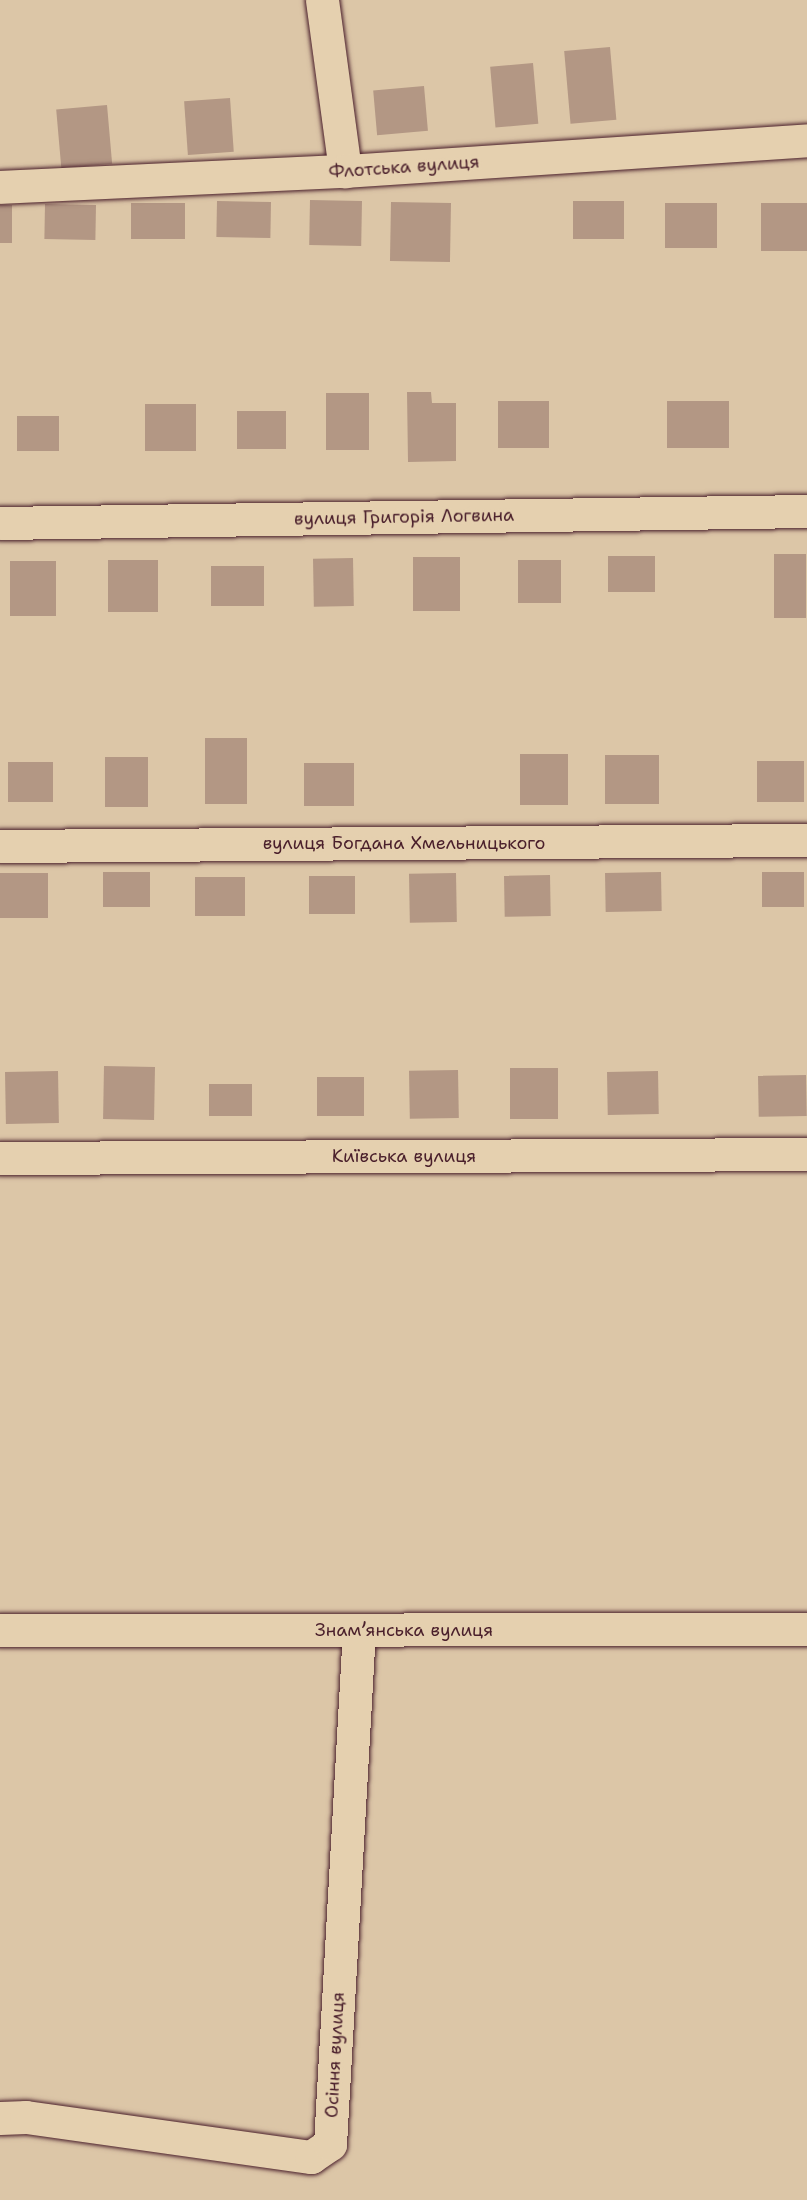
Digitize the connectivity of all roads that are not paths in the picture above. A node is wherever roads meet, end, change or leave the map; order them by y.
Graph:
1 (322, 0) edge
2 (807, 140) edge
3 (345, 171) junction
4 (0, 187) edge
5 (807, 512) edge
6 (0, 523) edge
7 (807, 840) edge
8 (0, 846) edge
9 (807, 1154) edge
10 (0, 1158) edge
11 (807, 1629) edge
12 (0, 1630) edge
13 (359, 1630) junction
14 (0, 2118) edge

1 - 3 main road
2 - 3 main road, Флотська вулиця
3 - 4 main road, Флотська вулиця
5 - 6 main road, вулиця Григорія Логвина
7 - 8 main road, вулиця Богдана Хмельницького
9 - 10 main road, Київська вулиця
11 - 13 main road, Знамʼянська вулиця
12 - 13 main road, Знамʼянська вулиця
13 - 14 main road, Осіння вулиця

